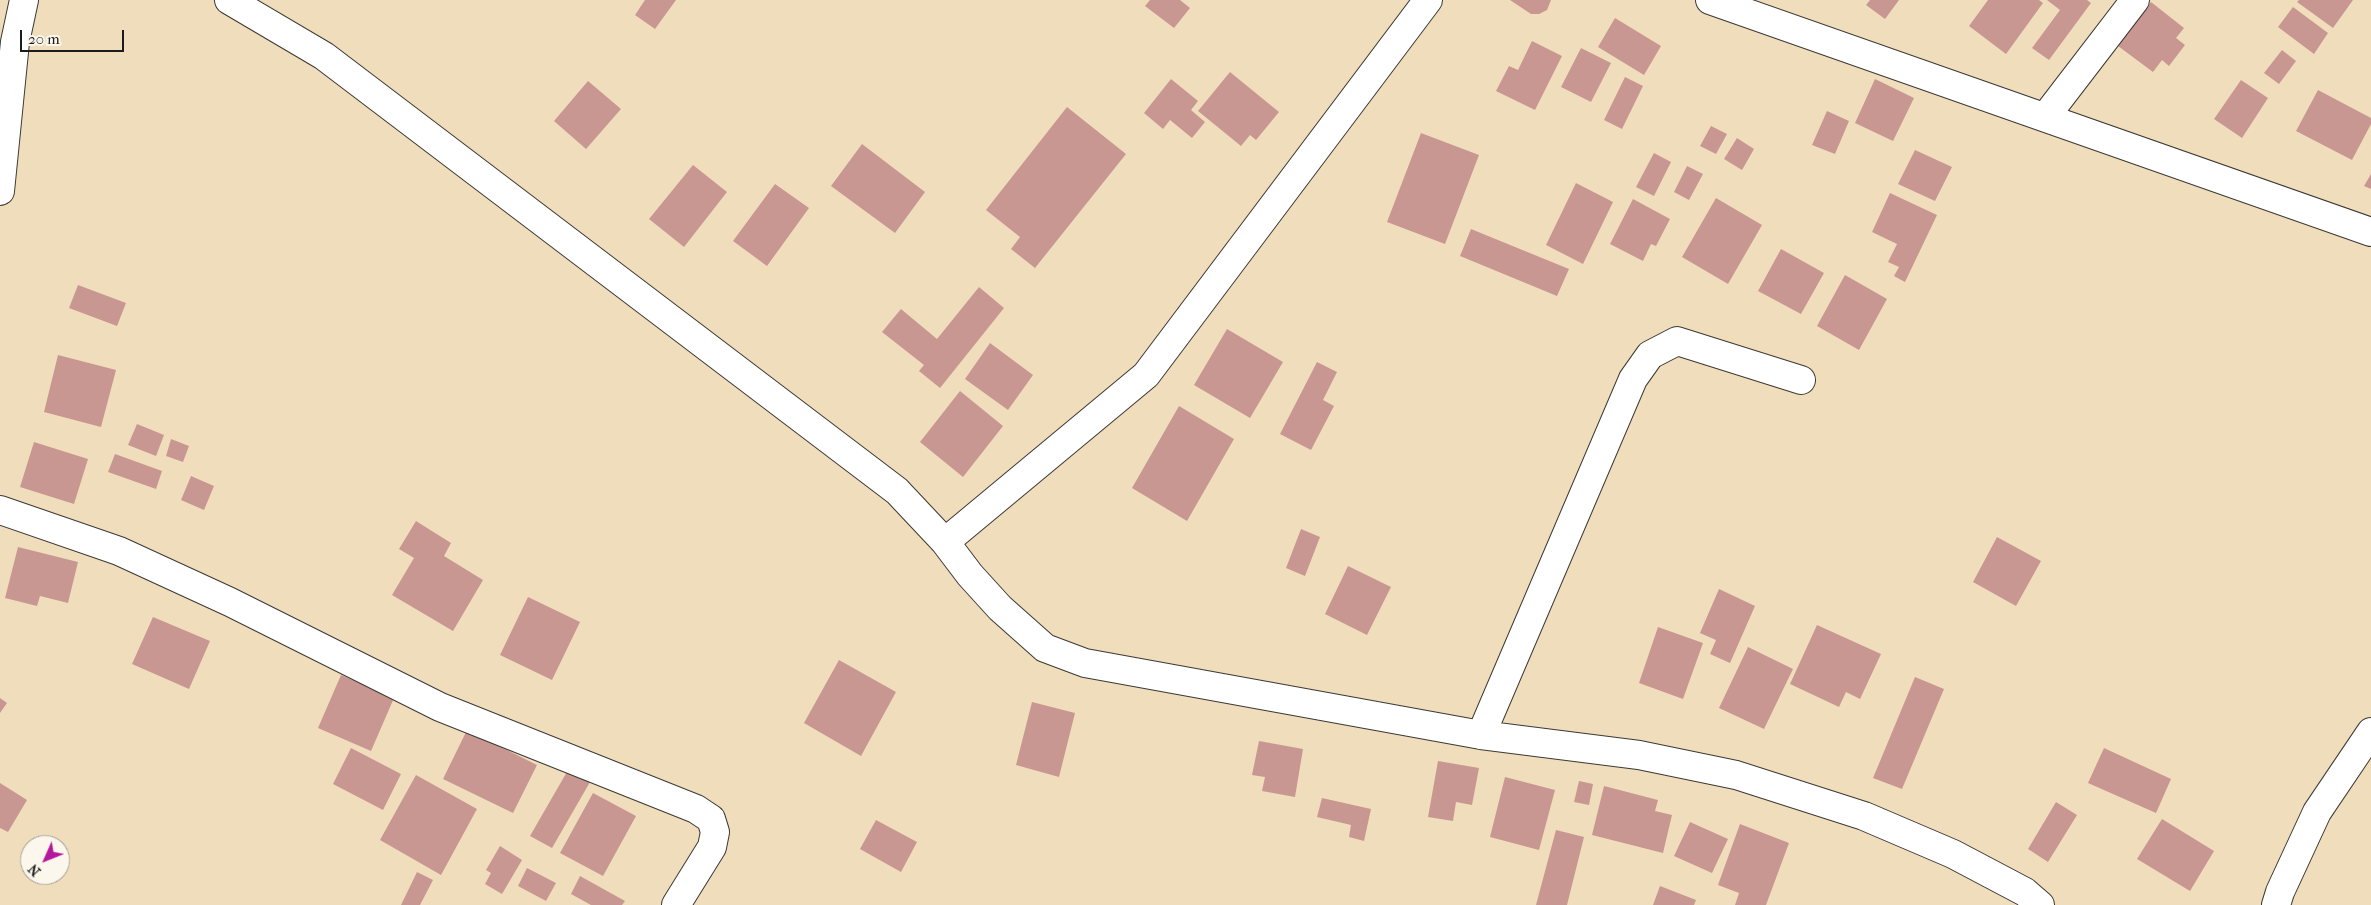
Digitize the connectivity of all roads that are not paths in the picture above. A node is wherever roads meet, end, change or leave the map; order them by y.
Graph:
1 (229, 0) edge
2 (1428, 0) edge
3 (1710, 0) edge
4 (2135, 0) edge
5 (26, 6) edge
6 (2046, 116) junction
7 (0, 191) edge
8 (2371, 232) edge
9 (1801, 380) dead end
10 (0, 510) edge
11 (945, 542) junction
12 (2371, 732) edge
13 (1481, 735) junction
14 (676, 905) edge
15 (2040, 905) edge
16 (2276, 905) edge

1 - 11 street
2 - 11 street
3 - 6 street
4 - 6 street
5 - 7 street
6 - 8 street
9 - 13 street
10 - 14 street
11 - 13 street
12 - 16 street
13 - 15 street

